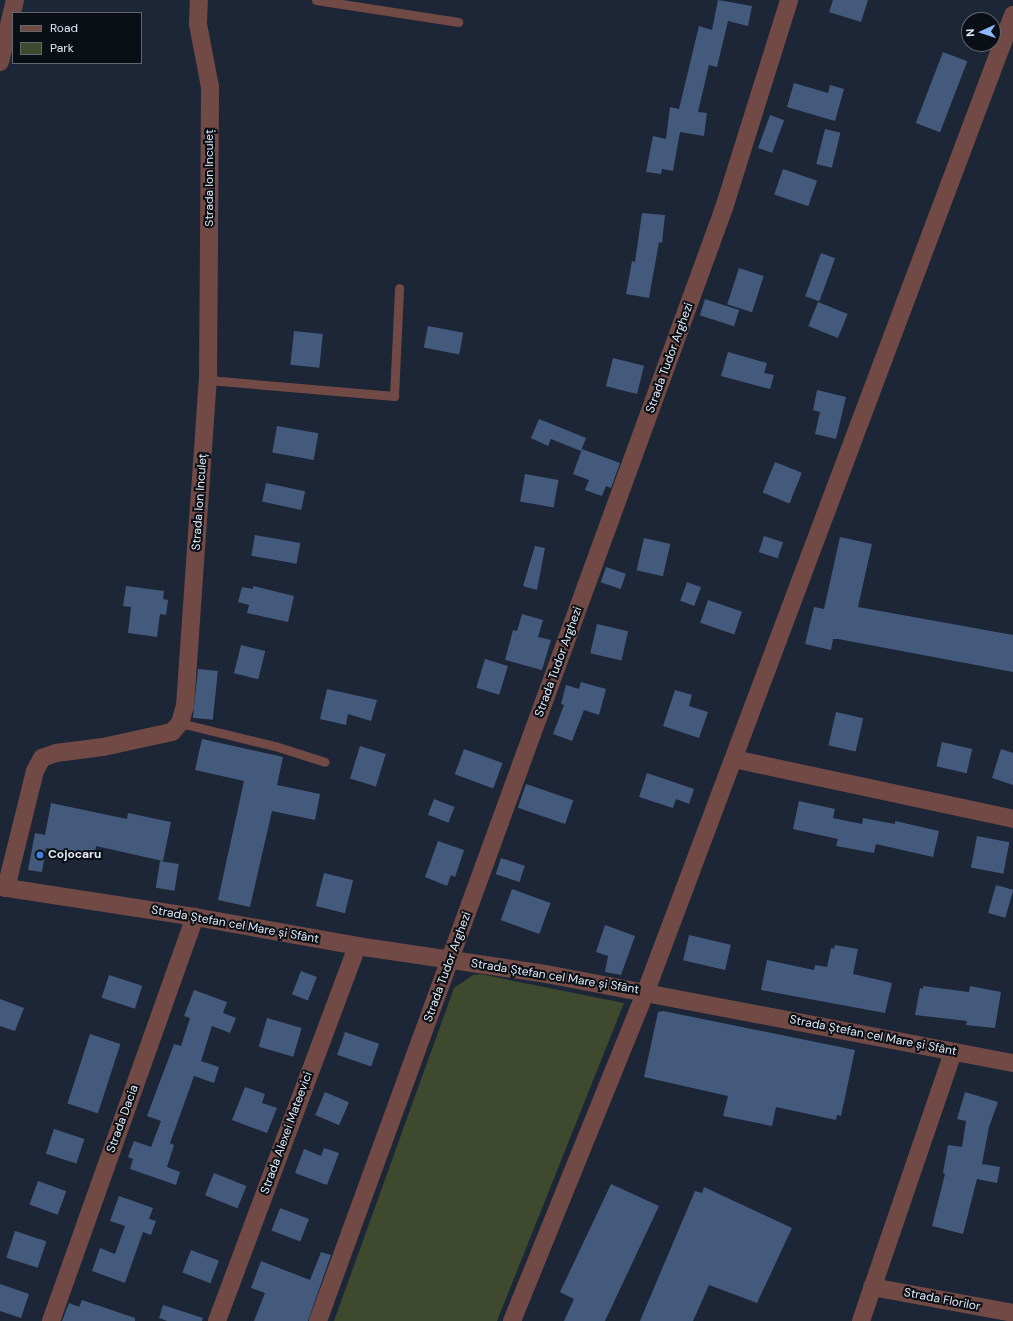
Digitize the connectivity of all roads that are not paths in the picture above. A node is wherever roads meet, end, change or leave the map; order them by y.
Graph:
1 (16, 0) edge
2 (199, 0) edge
3 (316, 0) edge
4 (789, 0) edge
5 (13, 12) edge
6 (1013, 15) edge
7 (12, 16) edge
8 (458, 22) dead end
9 (0, 62) edge
10 (399, 288) dead end
11 (208, 380) junction
12 (180, 723) junction
13 (734, 759) junction
14 (325, 762) dead end
15 (1013, 819) edge
16 (3, 887) edge
17 (195, 917) junction
18 (357, 946) junction
19 (450, 960) junction
20 (646, 991) junction
21 (953, 1052) junction
22 (1013, 1064) edge
23 (872, 1287) junction
24 (1013, 1313) edge
25 (51, 1321) edge
26 (217, 1321) edge
27 (318, 1321) edge
28 (512, 1321) edge
29 (861, 1321) edge

1 - 5 street
2 - 11 street, Strada Ion Inculeț
3 - 8 lane
4 - 19 street, Strada Tudor Arghezi
6 - 13 street
7 - 9 street
10 - 11 lane
11 - 12 street, Strada Ion Inculeț
12 - 14 lane
12 - 16 street
13 - 15 street
13 - 20 street
16 - 17 street, Strada Ștefan cel Mare și Sfânt
17 - 18 street, Strada Ștefan cel Mare și Sfânt
17 - 25 street, Strada Dacia
18 - 19 street, Strada Ștefan cel Mare și Sfânt
18 - 26 street, Strada Alexei Mateevici
19 - 20 street, Strada Ștefan cel Mare și Sfânt
19 - 27 street, Strada Tudor Arghezi
20 - 21 street, Strada Ștefan cel Mare și Sfânt
20 - 28 street
21 - 22 street, Strada Ștefan cel Mare și Sfânt
21 - 23 street
23 - 24 street, Strada Florilor
23 - 29 street

